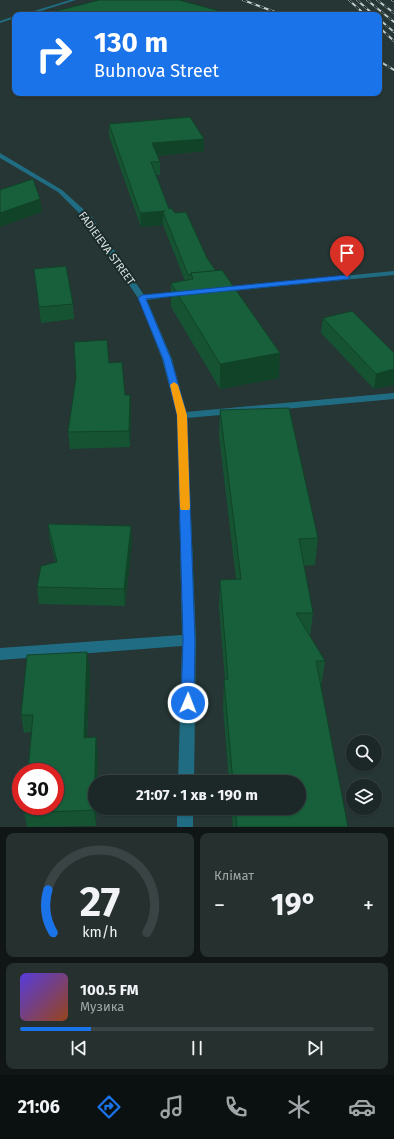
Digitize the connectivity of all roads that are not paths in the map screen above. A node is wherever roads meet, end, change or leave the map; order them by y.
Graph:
1 (74, 0) edge
2 (33, 12) edge
3 (12, 18) edge
4 (0, 22) edge
5 (0, 155) edge
6 (394, 273) edge
7 (213, 291) edge
8 (189, 293) edge
9 (142, 298) junction
10 (394, 396) edge
11 (182, 415) junction
12 (189, 640) junction
13 (0, 654) edge
14 (186, 775) edge
15 (185, 815) edge
16 (185, 827) edge

1 - 2 street
3 - 4 street
5 - 9 street, FADIEIEVA STREET
6 - 7 street
8 - 9 street
9 - 11 street, FADIEIEVA STREET
10 - 11 street
11 - 12 street, FADIEIEVA STREET
12 - 13 street
12 - 14 street, FADIEIEVA STREET
15 - 16 street

